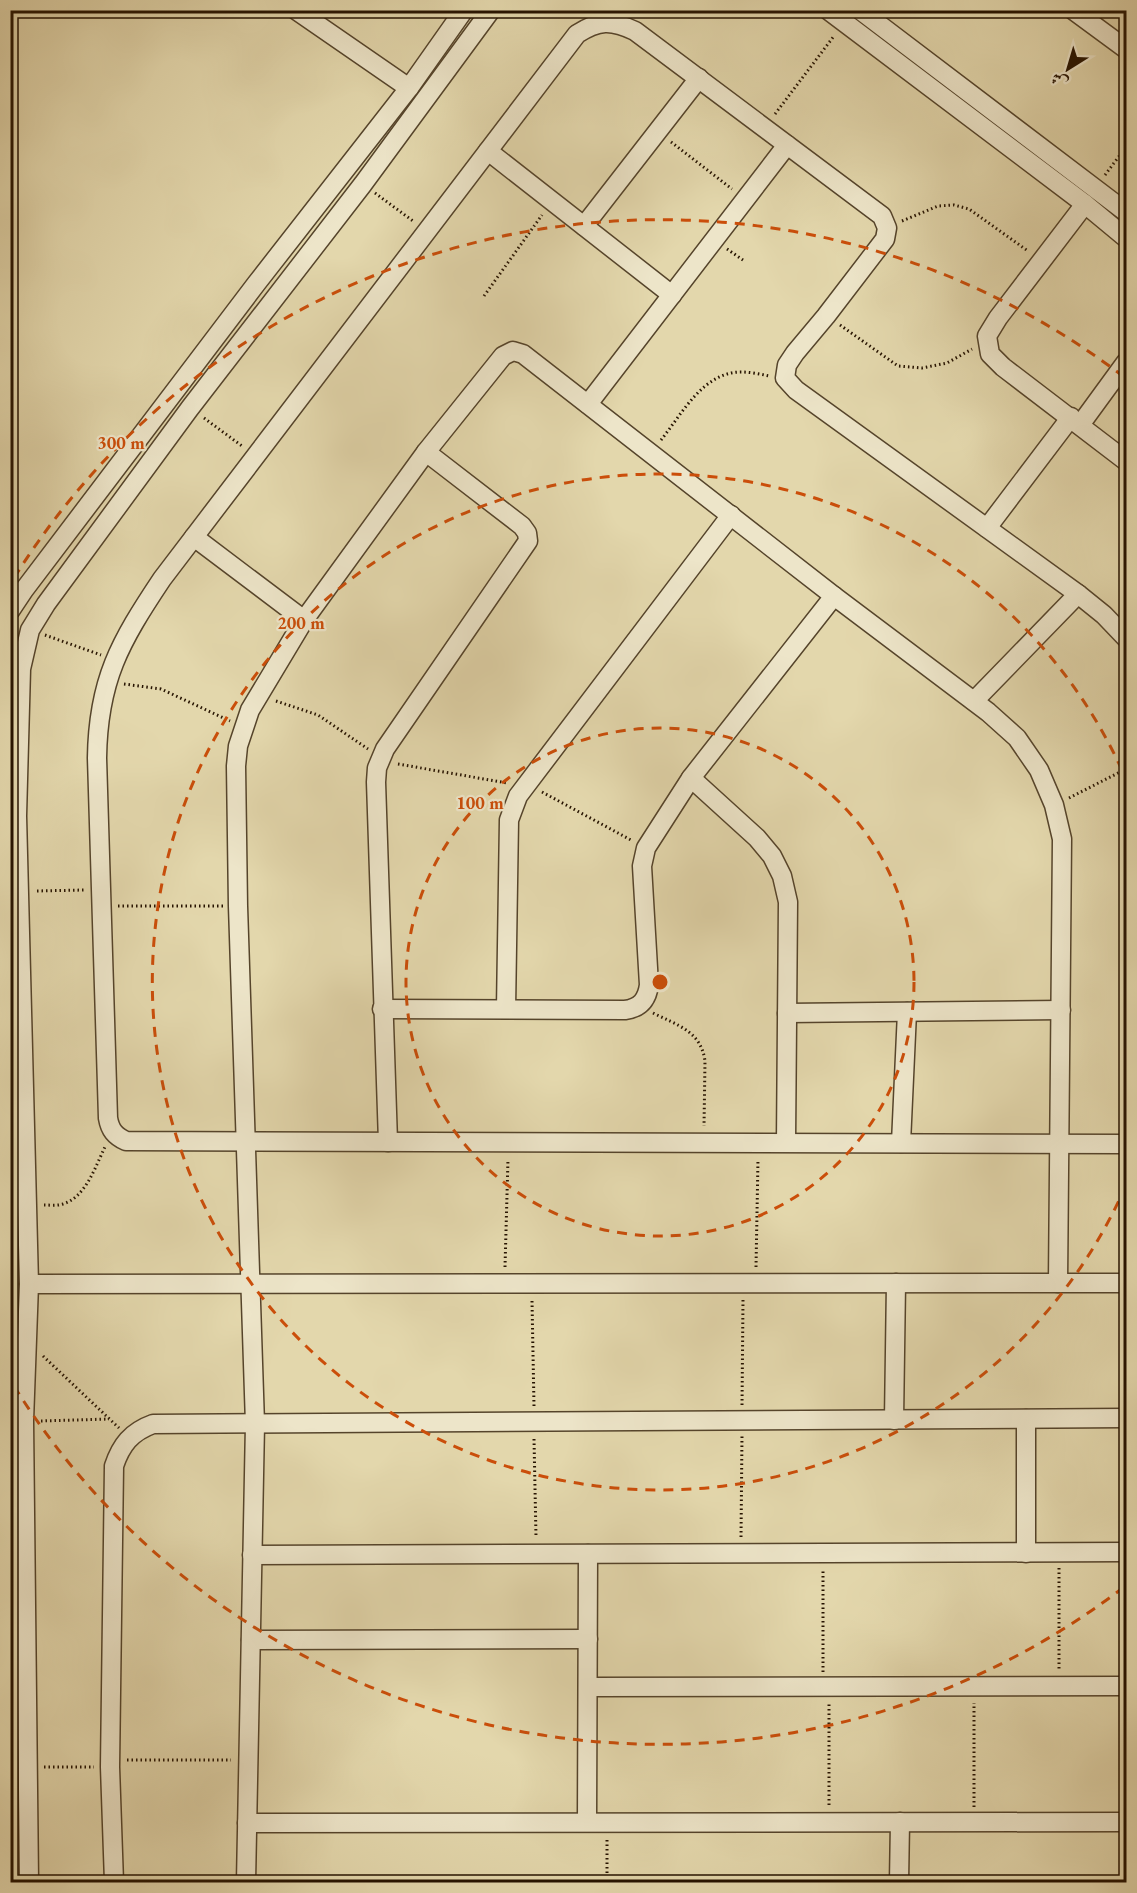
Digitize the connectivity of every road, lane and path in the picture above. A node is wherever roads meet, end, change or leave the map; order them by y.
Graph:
1 (296, 10) edge
2 (464, 10) edge
3 (491, 10) edge
4 (828, 10) edge
5 (860, 10) edge
6 (1072, 10) edge
7 (844, 22) junction
8 (1126, 49) edge
9 (699, 78) junction
10 (409, 88) junction
11 (765, 128) junction
12 (657, 132) junction
13 (788, 145) junction
14 (1126, 147) edge
15 (488, 151) junction
16 (363, 184) junction
17 (1095, 188) junction
18 (746, 199) junction
19 (552, 201) junction
20 (1085, 204) junction
21 (1126, 212) edge
22 (584, 226) junction
23 (887, 228) junction
24 (426, 231) junction
25 (1126, 238) edge
26 (1042, 260) junction
27 (672, 295) junction
28 (484, 296) dead end
29 (826, 316) junction
30 (987, 336) junction
31 (1126, 362) edge
32 (785, 378) junction
33 (588, 404) junction
34 (190, 408) junction
35 (1076, 421) junction
36 (426, 452) junction
37 (650, 453) junction
38 (256, 456) junction
39 (1126, 461) edge
40 (731, 515) junction
41 (987, 528) junction
42 (194, 537) junction
43 (1078, 594) junction
44 (834, 596) junction
45 (10, 611) edge
46 (304, 620) junction
47 (22, 637) edge
48 (1126, 638) edge
49 (114, 659) junction
50 (107, 682) junction
51 (259, 695) junction
52 (974, 701) junction
53 (243, 726) junction
54 (381, 756) junction
55 (1126, 769) edge
56 (691, 778) junction
57 (526, 786) junction
58 (1054, 805) junction
59 (646, 848) junction
60 (19, 892) junction
61 (101, 898) junction
62 (238, 906) junction
63 (638, 1006) junction
64 (382, 1009) junction
65 (506, 1009) junction
66 (1061, 1010) junction
67 (907, 1012) junction
68 (787, 1013) junction
69 (113, 1132) junction
70 (245, 1141) junction
71 (388, 1142) junction
72 (786, 1142) junction
73 (509, 1143) junction
74 (704, 1143) junction
75 (759, 1143) junction
76 (901, 1143) junction
77 (1060, 1143) junction
78 (1126, 1144) edge
79 (27, 1206) junction
80 (504, 1283) junction
81 (756, 1283) junction
82 (896, 1283) junction
83 (1058, 1283) junction
84 (1126, 1283) edge
85 (29, 1284) junction
86 (250, 1284) junction
87 (28, 1341) junction
88 (1126, 1418) edge
89 (109, 1419) junction
90 (894, 1419) junction
91 (1026, 1419) junction
92 (24, 1421) junction
93 (255, 1424) junction
94 (129, 1437) junction
95 (1126, 1552) edge
96 (823, 1553) junction
97 (1026, 1553) junction
98 (1059, 1553) junction
99 (588, 1554) junction
100 (252, 1555) junction
101 (588, 1639) junction
102 (251, 1641) junction
103 (974, 1686) junction
104 (1059, 1686) junction
105 (1126, 1686) edge
106 (588, 1687) junction
107 (826, 1687) junction
108 (248, 1760) junction
109 (110, 1764) junction
110 (27, 1767) junction
111 (587, 1822) junction
112 (608, 1822) junction
113 (829, 1822) junction
114 (900, 1822) junction
115 (974, 1822) junction
116 (1126, 1822) edge
117 (247, 1823) junction
118 (29, 1882) edge
119 (114, 1882) edge
120 (246, 1882) edge
121 (607, 1882) edge
122 (899, 1882) edge

1 - 10 street
2 - 10 street
3 - 16 street
4 - 7 street
5 - 17 street
6 - 8 street
7 - 11 path
7 - 20 street
9 - 11 street
9 - 12 street
9 - 15 street
10 - 45 street
11 - 13 street
12 - 18 path
12 - 22 street
13 - 18 street
13 - 23 street
14 - 17 path
15 - 19 street
15 - 24 street
16 - 24 path
16 - 34 street
17 - 21 street
18 - 27 street
19 - 22 street
19 - 28 path
20 - 25 street
20 - 26 street
22 - 27 street
23 - 26 path
23 - 29 street
24 - 38 street
26 - 30 street
27 - 33 street
29 - 30 path
29 - 32 street
30 - 35 street
31 - 35 street
32 - 37 path
32 - 41 street
33 - 36 street
33 - 37 street
34 - 38 path
34 - 47 street
35 - 39 street
35 - 41 street
36 - 46 street
36 - 54 street
37 - 40 street
38 - 42 street
40 - 44 street
40 - 57 street
41 - 43 street
42 - 46 street
42 - 49 street
43 - 48 street
43 - 52 street
44 - 52 street
44 - 56 street
46 - 51 street
47 - 49 path
47 - 60 street
49 - 50 street
50 - 53 path
50 - 61 street
51 - 53 street
51 - 54 path
52 - 58 street
53 - 62 street
54 - 57 path
54 - 64 street
55 - 58 path
56 - 59 street
56 - 68 street
57 - 59 path
57 - 65 street
58 - 66 street
59 - 63 street
60 - 61 path
60 - 79 street
61 - 62 path
61 - 69 street
62 - 70 street
63 - 65 street
63 - 74 path
64 - 65 street
64 - 71 street
66 - 67 street
66 - 77 street
67 - 68 street
67 - 76 street
68 - 72 street
69 - 70 street
69 - 79 path
70 - 71 street
70 - 86 street
71 - 73 street
72 - 75 street
72 - 76 street
73 - 74 street
73 - 80 path
74 - 75 street
75 - 81 path
76 - 77 street
77 - 78 street
77 - 83 street
79 - 85 street
80 - 81 street
80 - 86 street
81 - 82 street
82 - 83 street
82 - 90 street
83 - 84 street
85 - 86 street
85 - 87 street
86 - 93 street
87 - 89 path
87 - 92 street
88 - 91 street
89 - 92 path
89 - 94 path
90 - 91 street
90 - 93 street
91 - 97 street
92 - 110 street
93 - 94 street
93 - 100 street
94 - 109 street
95 - 98 street
96 - 97 street
96 - 99 street
96 - 107 path
97 - 98 street
98 - 104 path
99 - 100 street
99 - 101 street
100 - 102 street
101 - 102 street
101 - 106 street
102 - 108 street
103 - 104 street
103 - 107 street
103 - 115 path
104 - 105 street
106 - 107 street
106 - 111 street
107 - 113 path
108 - 109 path
108 - 117 street
109 - 110 path
109 - 119 street
110 - 118 street
111 - 112 street
111 - 117 street
112 - 113 street
112 - 121 path
113 - 114 street
114 - 115 street
114 - 122 street
115 - 116 street
117 - 120 street

